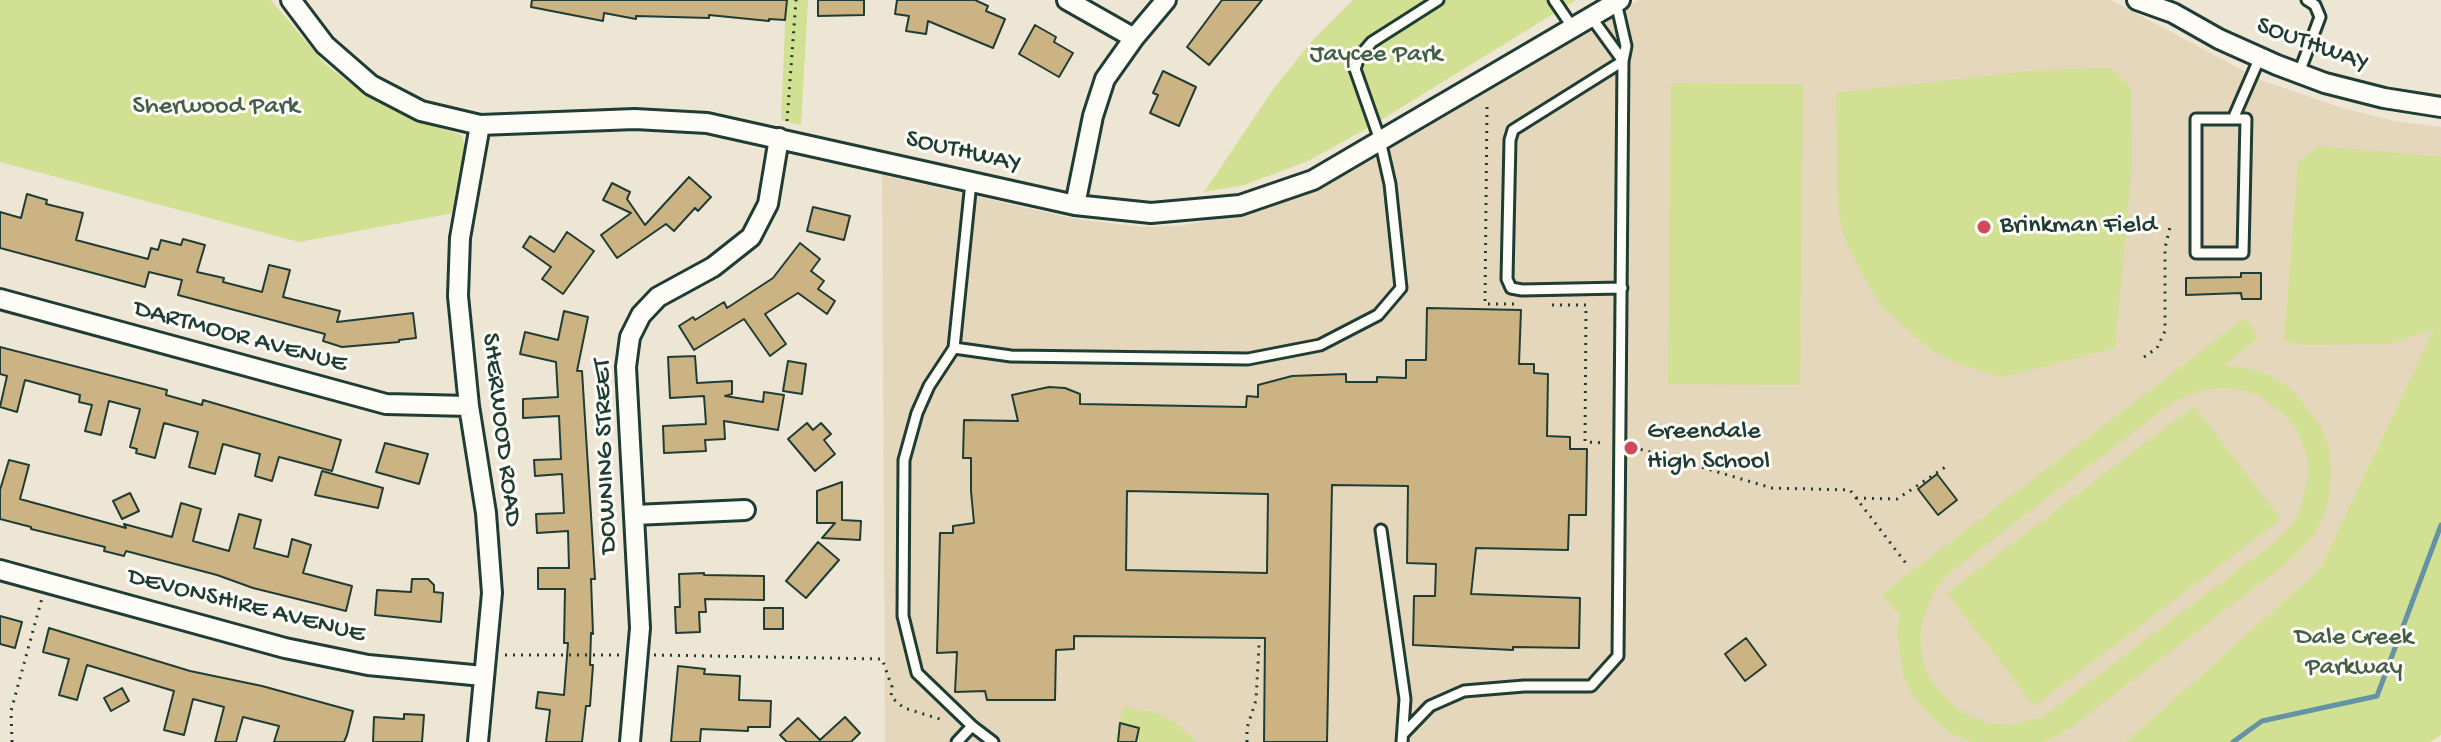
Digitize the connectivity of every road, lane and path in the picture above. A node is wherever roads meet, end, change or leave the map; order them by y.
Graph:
1 (291, 0) edge
2 (796, 0) edge
3 (1067, 0) edge
4 (1166, 0) edge
5 (1438, 0) edge
6 (1554, 0) edge
7 (2137, 0) edge
8 (2307, 0) edge
9 (1618, 1) edge
10 (2172, 4) edge
11 (1591, 17) junction
12 (1573, 28) junction
13 (1134, 38) junction
14 (2260, 57) junction
15 (1623, 61) junction
16 (2299, 73) junction
17 (2441, 107) edge
18 (2233, 119) junction
19 (480, 125) junction
20 (783, 130) junction
21 (1380, 140) junction
22 (971, 182) junction
23 (1075, 205) junction
24 (2170, 227) dead end
25 (1622, 288) junction
26 (0, 299) edge
27 (954, 348) junction
28 (2144, 357) dead end
29 (469, 406) junction
30 (1947, 466) dead end
31 (1856, 498) dead end
32 (745, 510) dead end
33 (635, 515) junction
34 (1381, 530) dead end
35 (0, 570) edge
36 (42, 598) dead end
37 (1259, 645) dead end
38 (501, 655) dead end
39 (624, 655) dead end
40 (650, 655) dead end
41 (483, 676) junction
42 (943, 720) dead end
43 (972, 726) junction
44 (1403, 738) edge
45 (12, 742) edge
46 (478, 742) edge
47 (630, 742) edge
48 (957, 742) edge
49 (993, 742) edge
50 (1247, 742) edge

1 - 19 street, SOUTHWAY
2 - 20 path
3 - 13 street
4 - 13 street
5 - 21 lane
6 - 12 lane
7 - 10 street, SOUTHWAY
8 - 16 lane
9 - 11 street, SOUTHWAY
9 - 15 lane
10 - 14 street, SOUTHWAY
11 - 12 street, SOUTHWAY
11 - 15 lane
12 - 21 street, SOUTHWAY
13 - 23 street
14 - 16 street, SOUTHWAY
14 - 18 lane
15 - 25 lane
15 - 25 lane
16 - 17 street, SOUTHWAY
18 - 18 lane
19 - 20 street, SOUTHWAY
19 - 29 street, SHERWOOD ROAD
20 - 22 street, SOUTHWAY
20 - 33 street, DOWNING STREET
21 - 23 street, SOUTHWAY
21 - 27 lane
22 - 23 street, SOUTHWAY
22 - 27 lane
24 - 28 path
25 - 44 lane
26 - 29 street, DARTMOOR AVENUE
27 - 43 lane
29 - 41 street, SHERWOOD ROAD
30 - 31 path
32 - 33 street
33 - 47 street, DOWNING STREET
34 - 44 lane
35 - 41 street, DEVONSHIRE AVENUE
36 - 45 path
37 - 50 path
38 - 39 path
40 - 42 path
41 - 46 street, SHERWOOD ROAD
43 - 48 lane
43 - 49 lane

